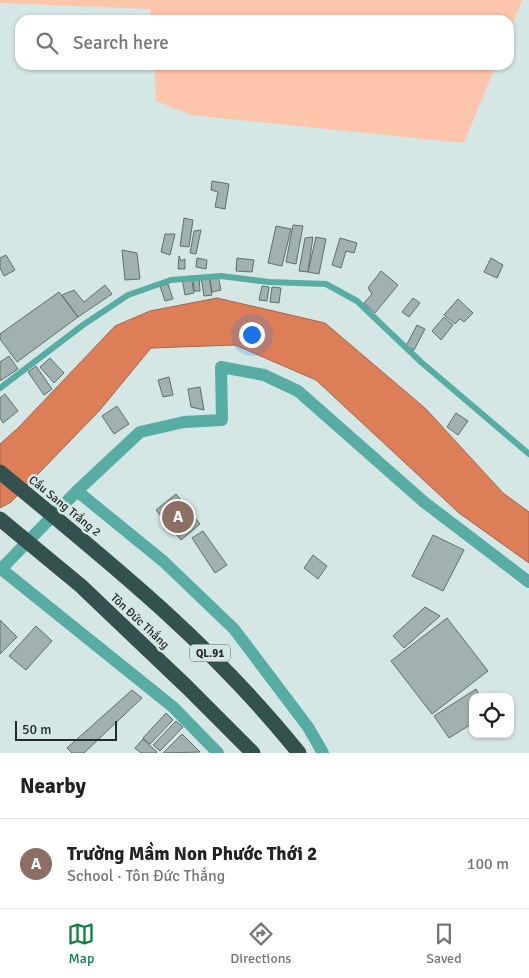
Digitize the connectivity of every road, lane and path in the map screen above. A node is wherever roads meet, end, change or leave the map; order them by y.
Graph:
1 (0, 388) edge
2 (529, 454) edge
3 (0, 472) edge
4 (77, 491) junction
5 (0, 519) edge
6 (111, 563) joint
7 (1, 569) edge
8 (529, 582) edge
9 (218, 753) edge
10 (253, 753) edge
11 (299, 753) edge
12 (323, 753) edge

1 - 2 lane
3 - 6 highway, Cầu Sang Trắng 2 / QL.91
4 - 7 street
4 - 8 street
4 - 12 street
5 - 10 highway, Tôn Đức Thắng
6 - 11 highway, Tôn Đức Thắng / QL.91
7 - 9 street

